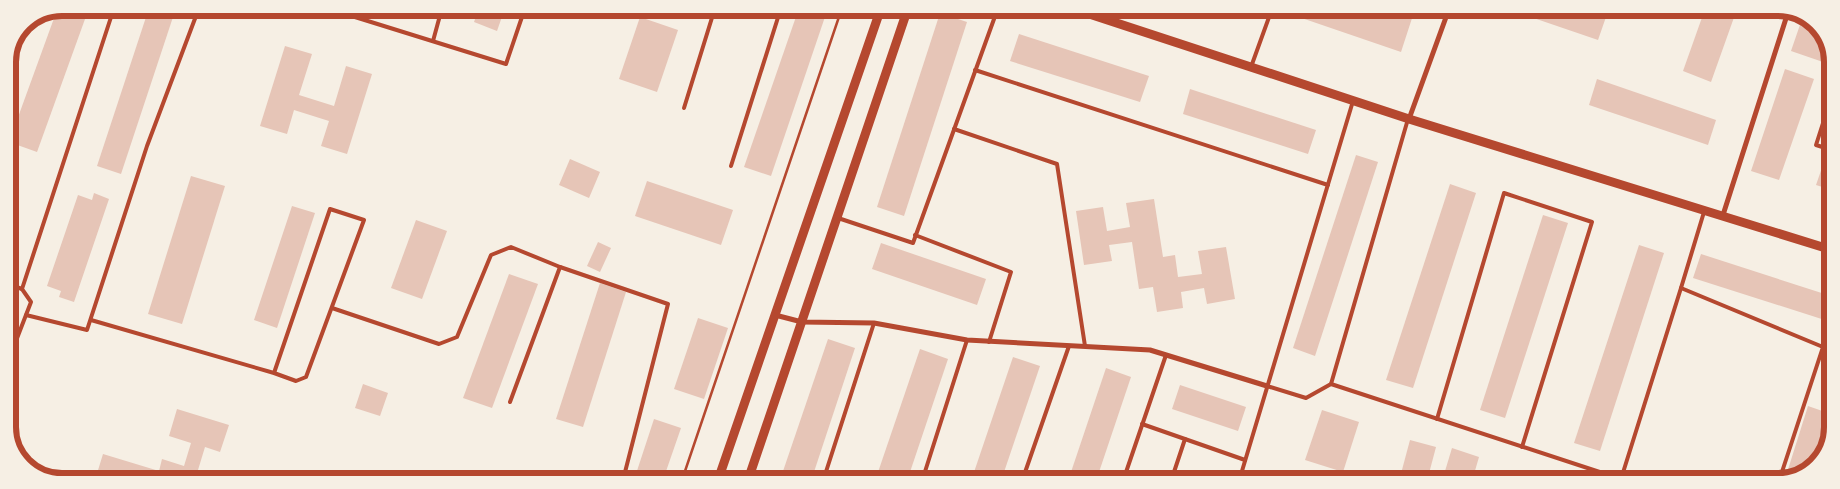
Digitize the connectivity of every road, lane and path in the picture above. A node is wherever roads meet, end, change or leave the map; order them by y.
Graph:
1 (111, 16) edge
2 (196, 16) edge
3 (356, 16) edge
4 (440, 16) edge
5 (522, 16) edge
6 (713, 16) edge
7 (778, 16) edge
8 (839, 16) edge
9 (878, 16) edge
10 (905, 16) edge
11 (995, 16) edge
12 (1098, 16) edge
13 (1269, 16) edge
14 (1446, 16) edge
15 (1786, 17) edge
16 (433, 41) junction
17 (1251, 67) junction
18 (975, 70) junction
19 (1354, 101) junction
20 (684, 108) dead end
21 (1408, 119) junction
22 (1824, 120) edge
23 (954, 129) junction
24 (1824, 148) edge
25 (731, 166) dead end
26 (1328, 185) junction
27 (1705, 209) junction
28 (1723, 215) junction
29 (838, 217) junction
30 (915, 235) junction
31 (1824, 247) edge
32 (560, 267) junction
33 (16, 287) edge
34 (1681, 288) junction
35 (22, 289) junction
36 (332, 308) junction
37 (26, 315) junction
38 (775, 315) junction
39 (91, 320) junction
40 (802, 322) junction
41 (874, 322) junction
42 (16, 339) edge
43 (967, 340) junction
44 (989, 342) junction
45 (1069, 346) junction
46 (1085, 346) junction
47 (1823, 347) joint
48 (1166, 355) junction
49 (274, 373) junction
50 (1331, 384) junction
51 (1267, 386) junction
52 (510, 402) dead end
53 (1437, 419) junction
54 (1142, 424) junction
55 (1185, 439) junction
56 (1522, 447) junction
57 (1245, 460) junction
58 (1782, 472) edge
59 (625, 473) edge
60 (684, 473) edge
61 (720, 473) edge
62 (750, 473) edge
63 (825, 473) edge
64 (925, 473) edge
65 (1025, 473) edge
66 (1125, 473) edge
67 (1174, 473) edge
68 (1241, 473) edge
69 (1601, 473) edge
70 (1624, 473) edge

1 - 35 lane
2 - 39 lane
3 - 16 lane
4 - 16 lane
5 - 16 lane
6 - 20 lane
7 - 25 lane
8 - 60 path
9 - 38 street
10 - 29 street
11 - 18 lane
12 - 17 street
13 - 17 lane
14 - 21 street
15 - 28 street
17 - 19 street
18 - 23 lane
18 - 26 lane
19 - 21 street
19 - 26 lane
21 - 27 street
21 - 50 lane
22 - 24 lane
23 - 30 lane
23 - 46 lane
26 - 51 lane
27 - 28 street
27 - 34 lane
28 - 31 street
29 - 30 lane
29 - 40 street
30 - 44 lane
32 - 36 lane
32 - 52 lane
32 - 59 lane
33 - 35 lane
34 - 47 lane
34 - 70 lane
35 - 37 lane
36 - 49 lane
36 - 49 lane
37 - 39 lane
37 - 42 lane
38 - 40 street
38 - 61 street
39 - 49 lane
40 - 41 street
40 - 62 street
41 - 43 street
41 - 63 lane
43 - 44 street
43 - 64 lane
44 - 45 street
45 - 46 street
45 - 65 lane
46 - 48 street
47 - 58 lane
48 - 51 street
48 - 54 lane
50 - 51 lane
50 - 53 lane
51 - 57 lane
53 - 56 lane
53 - 56 lane
54 - 55 lane
54 - 66 lane
55 - 57 lane
55 - 67 lane
56 - 69 lane
57 - 68 lane

